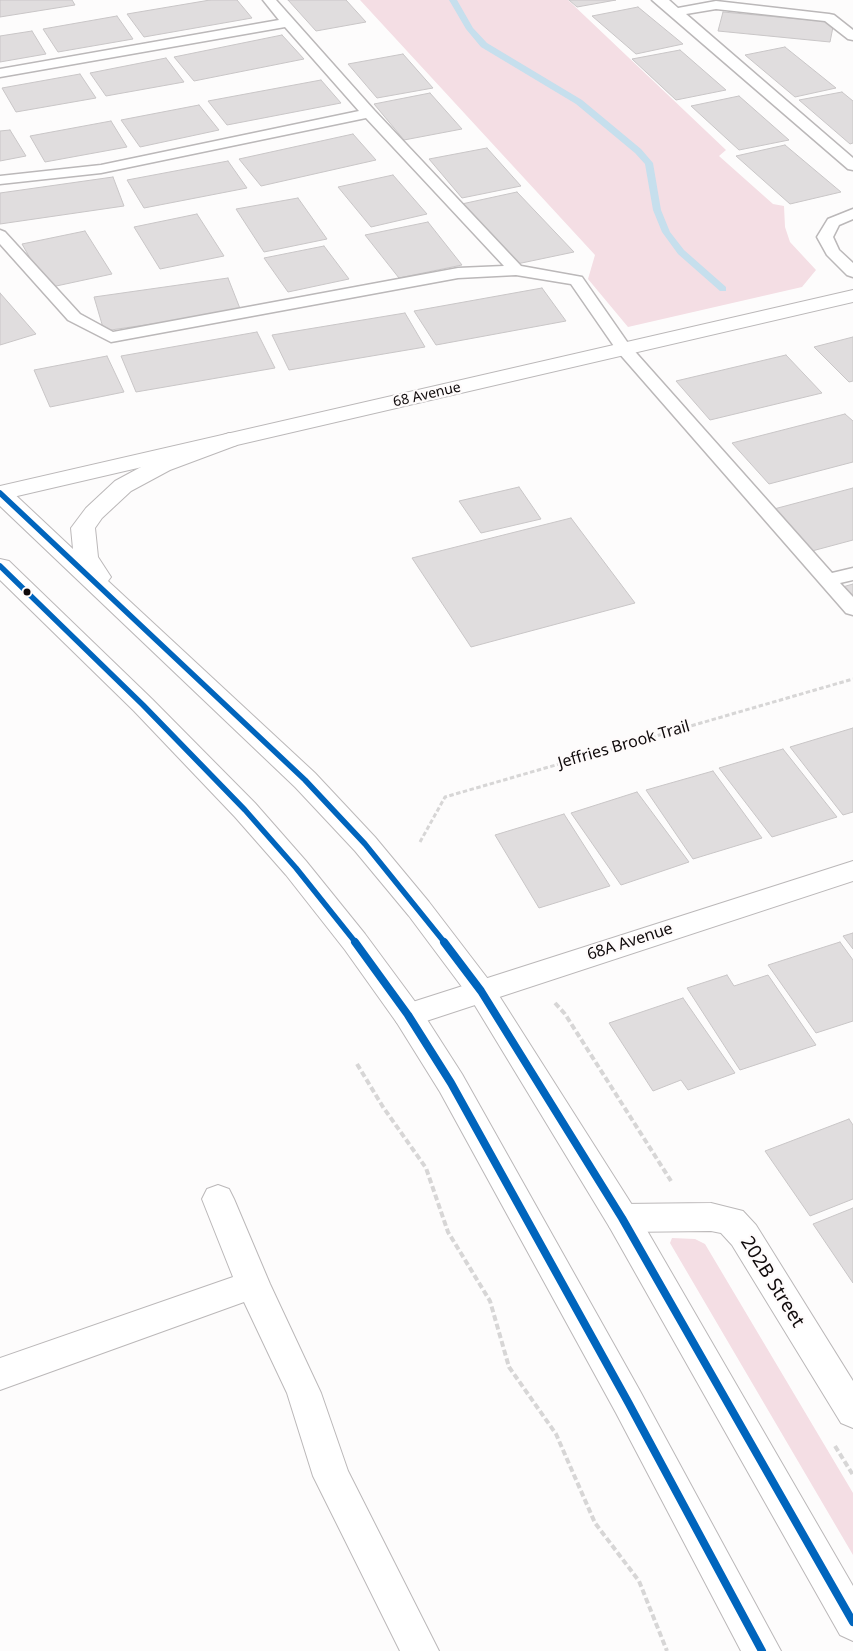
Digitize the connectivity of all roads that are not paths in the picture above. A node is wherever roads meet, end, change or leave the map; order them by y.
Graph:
1 (269, 0) edge
2 (658, 0) edge
3 (676, 12) junction
4 (289, 22) junction
5 (853, 36) edge
6 (0, 73) edge
7 (370, 113) junction
8 (853, 166) edge
9 (0, 180) edge
10 (853, 214) edge
11 (0, 235) edge
12 (516, 270) junction
13 (853, 272) edge
14 (853, 296) edge
15 (624, 349) junction
16 (229, 440) junction
17 (0, 493) edge
18 (0, 566) edge
19 (853, 574) edge
20 (827, 580) junction
21 (114, 599) junction
22 (853, 609) edge
23 (853, 870) edge
24 (481, 991) junction
25 (408, 1015) junction
26 (218, 1199) dead end
27 (622, 1218) junction
28 (253, 1284) junction
29 (0, 1374) edge
30 (853, 1412) edge
31 (853, 1622) edge
32 (420, 1651) edge
33 (762, 1651) edge

1 - 4 lane
2 - 3 lane
3 - 5 lane
3 - 8 lane
4 - 6 lane
4 - 7 lane
7 - 9 lane
7 - 12 lane
10 - 13 lane
11 - 12 lane
12 - 15 lane
14 - 15 main road, 68 Avenue
15 - 16 main road, 68 Avenue
15 - 20 lane
16 - 17 main road, 68 Avenue
16 - 21 main road
17 - 21 main road
18 - 25 main road
19 - 20 lane
20 - 22 lane
21 - 24 main road
23 - 24 main road, 68A Avenue
24 - 25 main road, 68A Avenue
24 - 27 main road
25 - 33 main road
26 - 28 main road
27 - 30 main road, 202B Street
27 - 31 main road
28 - 29 main road
28 - 32 main road

